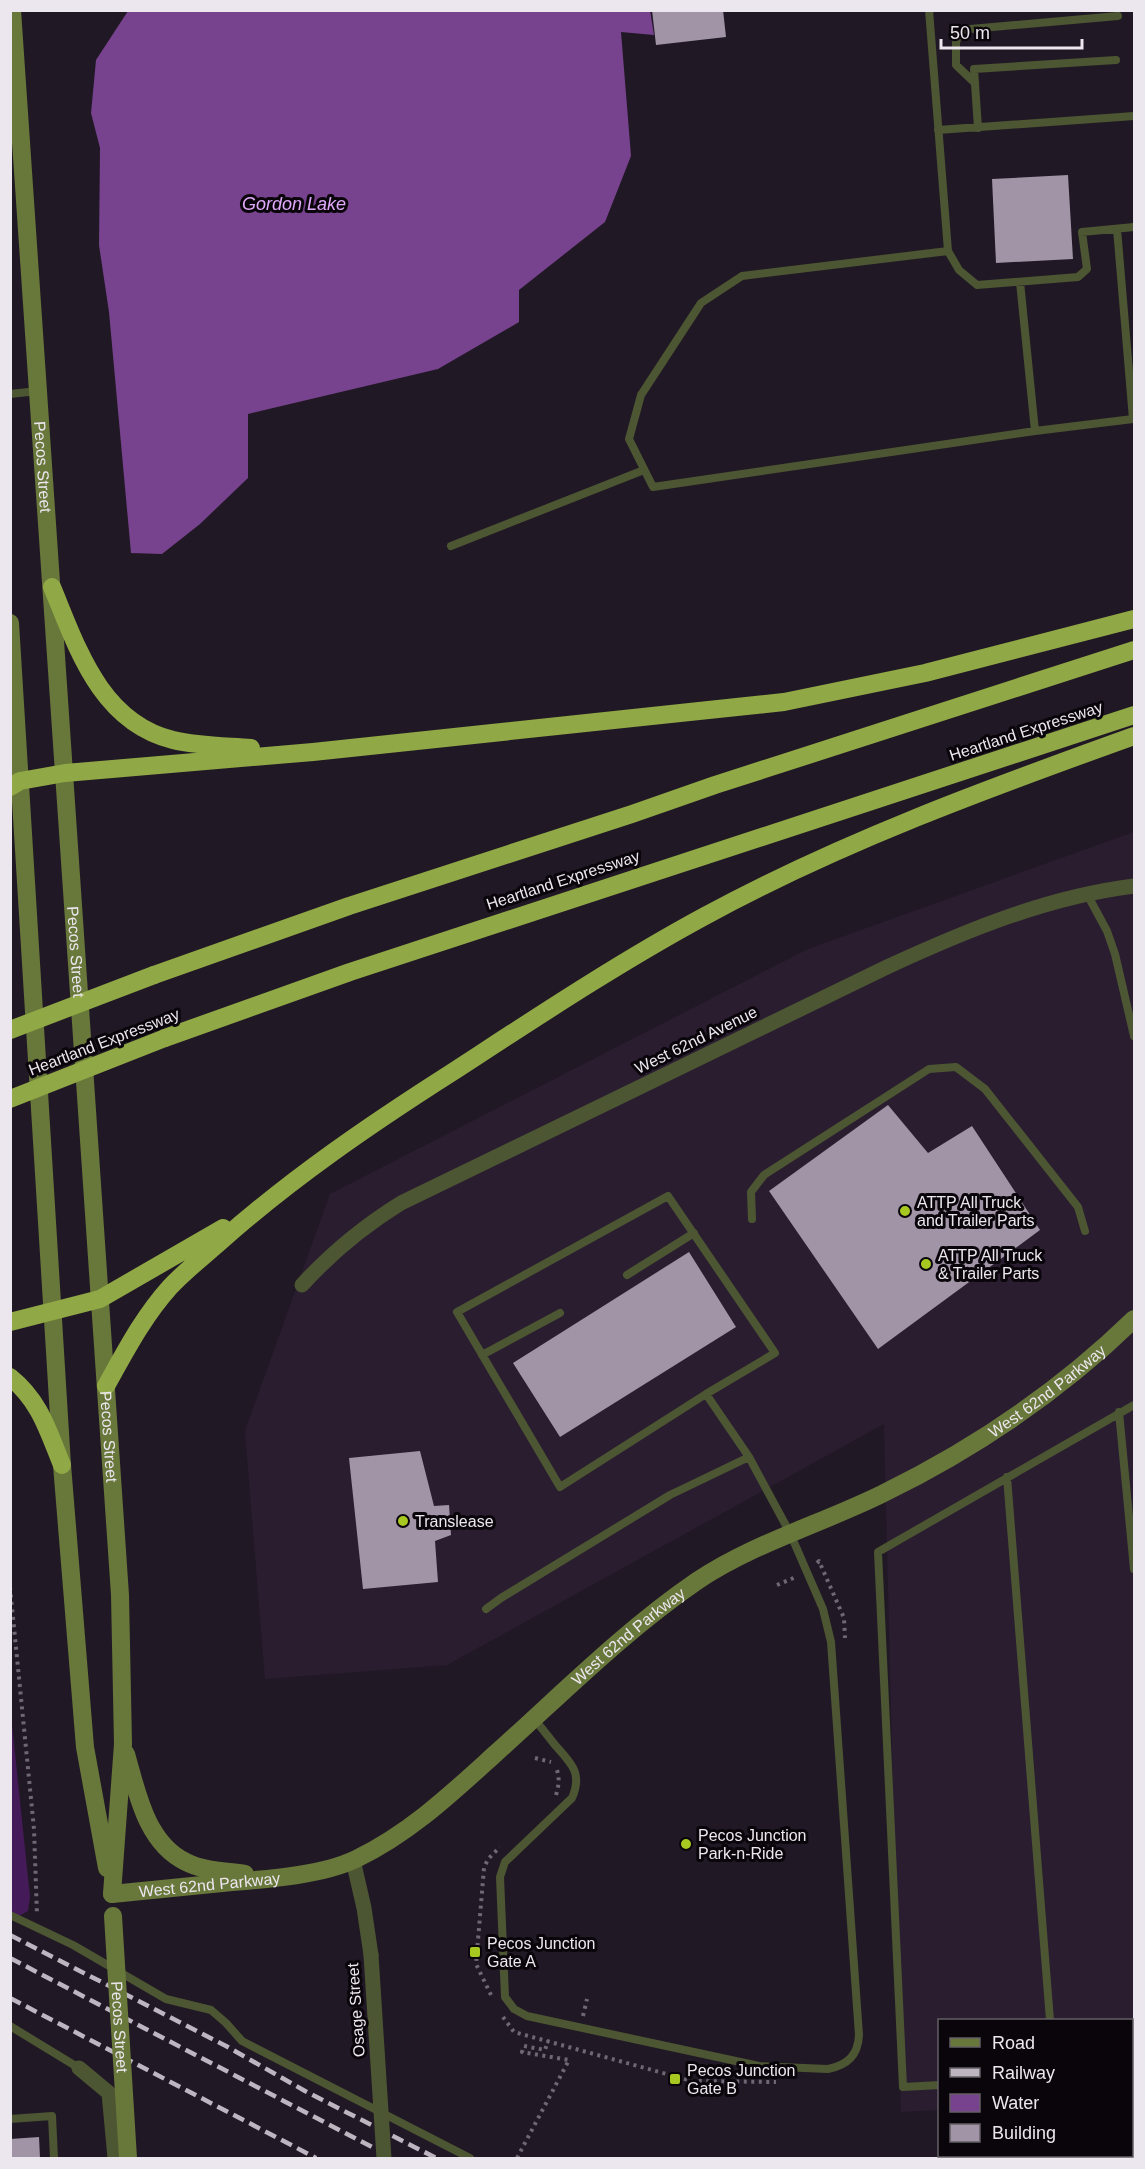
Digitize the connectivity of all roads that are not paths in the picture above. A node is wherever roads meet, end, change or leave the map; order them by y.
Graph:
1 (12, 10) edge
2 (930, 10) edge
3 (1118, 16) dead end
4 (1116, 60) dead end
5 (975, 83) junction
6 (1134, 116) edge
7 (978, 128) junction
8 (939, 130) junction
9 (1134, 227) edge
10 (1117, 229) junction
11 (948, 251) junction
12 (1020, 282) junction
13 (38, 391) junction
14 (10, 394) edge
15 (1035, 431) junction
16 (644, 470) junction
17 (451, 546) dead end
18 (52, 587) junction
19 (1134, 619) edge
20 (10, 623) edge
21 (1134, 650) edge
22 (1134, 715) edge
23 (1134, 736) edge
24 (313, 752) junction
25 (65, 773) junction
26 (15, 784) edge
27 (1134, 886) edge
28 (1087, 894) junction
29 (10, 1030) edge
30 (1134, 1036) edge
31 (10, 1099) edge
32 (256, 1210) junction
33 (752, 1219) dead end
34 (1085, 1231) dead end
35 (694, 1233) junction
36 (627, 1275) dead end
37 (302, 1285) dead end
38 (100, 1299) junction
39 (53, 1312) junction
40 (560, 1313) dead end
41 (1134, 1319) edge
42 (10, 1322) edge
43 (482, 1355) junction
44 (10, 1377) edge
45 (106, 1386) junction
46 (706, 1394) junction
47 (1134, 1405) edge
48 (1119, 1412) junction
49 (749, 1457) junction
50 (62, 1465) junction
51 (1007, 1477) junction
52 (790, 1533) junction
53 (1134, 1569) edge
54 (486, 1609) dead end
55 (534, 1719) junction
56 (123, 1744) junction
57 (353, 1860) junction
58 (273, 1879) junction
59 (112, 1894) junction
60 (10, 1915) edge
61 (1050, 2019) edge
62 (10, 2026) edge
63 (79, 2068) joint
64 (938, 2085) edge
65 (10, 2119) edge
66 (54, 2158) edge
67 (116, 2158) edge
68 (128, 2158) edge
69 (384, 2158) edge
70 (471, 2158) edge

1 - 13 main road, Pecos Street
2 - 8 lane
3 - 5 lane
4 - 5 lane
5 - 7 lane
6 - 7 lane
7 - 8 lane
8 - 11 lane
9 - 10 lane
10 - 12 lane
10 - 15 lane
11 - 12 lane
11 - 16 lane
12 - 15 lane
13 - 14 lane
13 - 18 main road, Pecos Street
15 - 16 lane
16 - 17 lane
18 - 24 highway
18 - 25 main road, Pecos Street
19 - 24 highway
20 - 26 main road, Pecos Street
21 - 29 highway, bridge
22 - 31 highway, Heartland Expressway, bridge
23 - 32 highway
24 - 25 highway
25 - 26 highway
25 - 38 main road, Pecos Street
26 - 39 main road, Pecos Street
27 - 28 street, West 62nd Avenue
28 - 30 lane
28 - 37 street, West 62nd Avenue
32 - 38 highway
32 - 45 highway
33 - 34 lane
35 - 36 lane
35 - 43 lane
35 - 46 lane
38 - 39 highway
38 - 45 main road, Pecos Street
39 - 42 highway
39 - 50 main road, Pecos Street
40 - 43 lane
41 - 52 main road, West 62nd Parkway
43 - 46 lane
44 - 50 highway
45 - 56 main road, Pecos Street
46 - 49 lane
47 - 48 lane
48 - 51 lane
48 - 53 lane
49 - 52 lane
49 - 54 lane
50 - 59 main road, Pecos Street
51 - 61 lane
51 - 64 lane
52 - 55 main road, West 62nd Parkway
52 - 55 lane
55 - 57 main road, West 62nd Parkway
56 - 58 main road
56 - 59 main road, Pecos Street
57 - 58 main road, West 62nd Parkway
57 - 69 street, Osage Street, bridge
58 - 59 main road, West 62nd Parkway
59 - 68 main road, Pecos Street, bridge
60 - 70 lane
62 - 63 lane
63 - 67 street
65 - 66 lane

